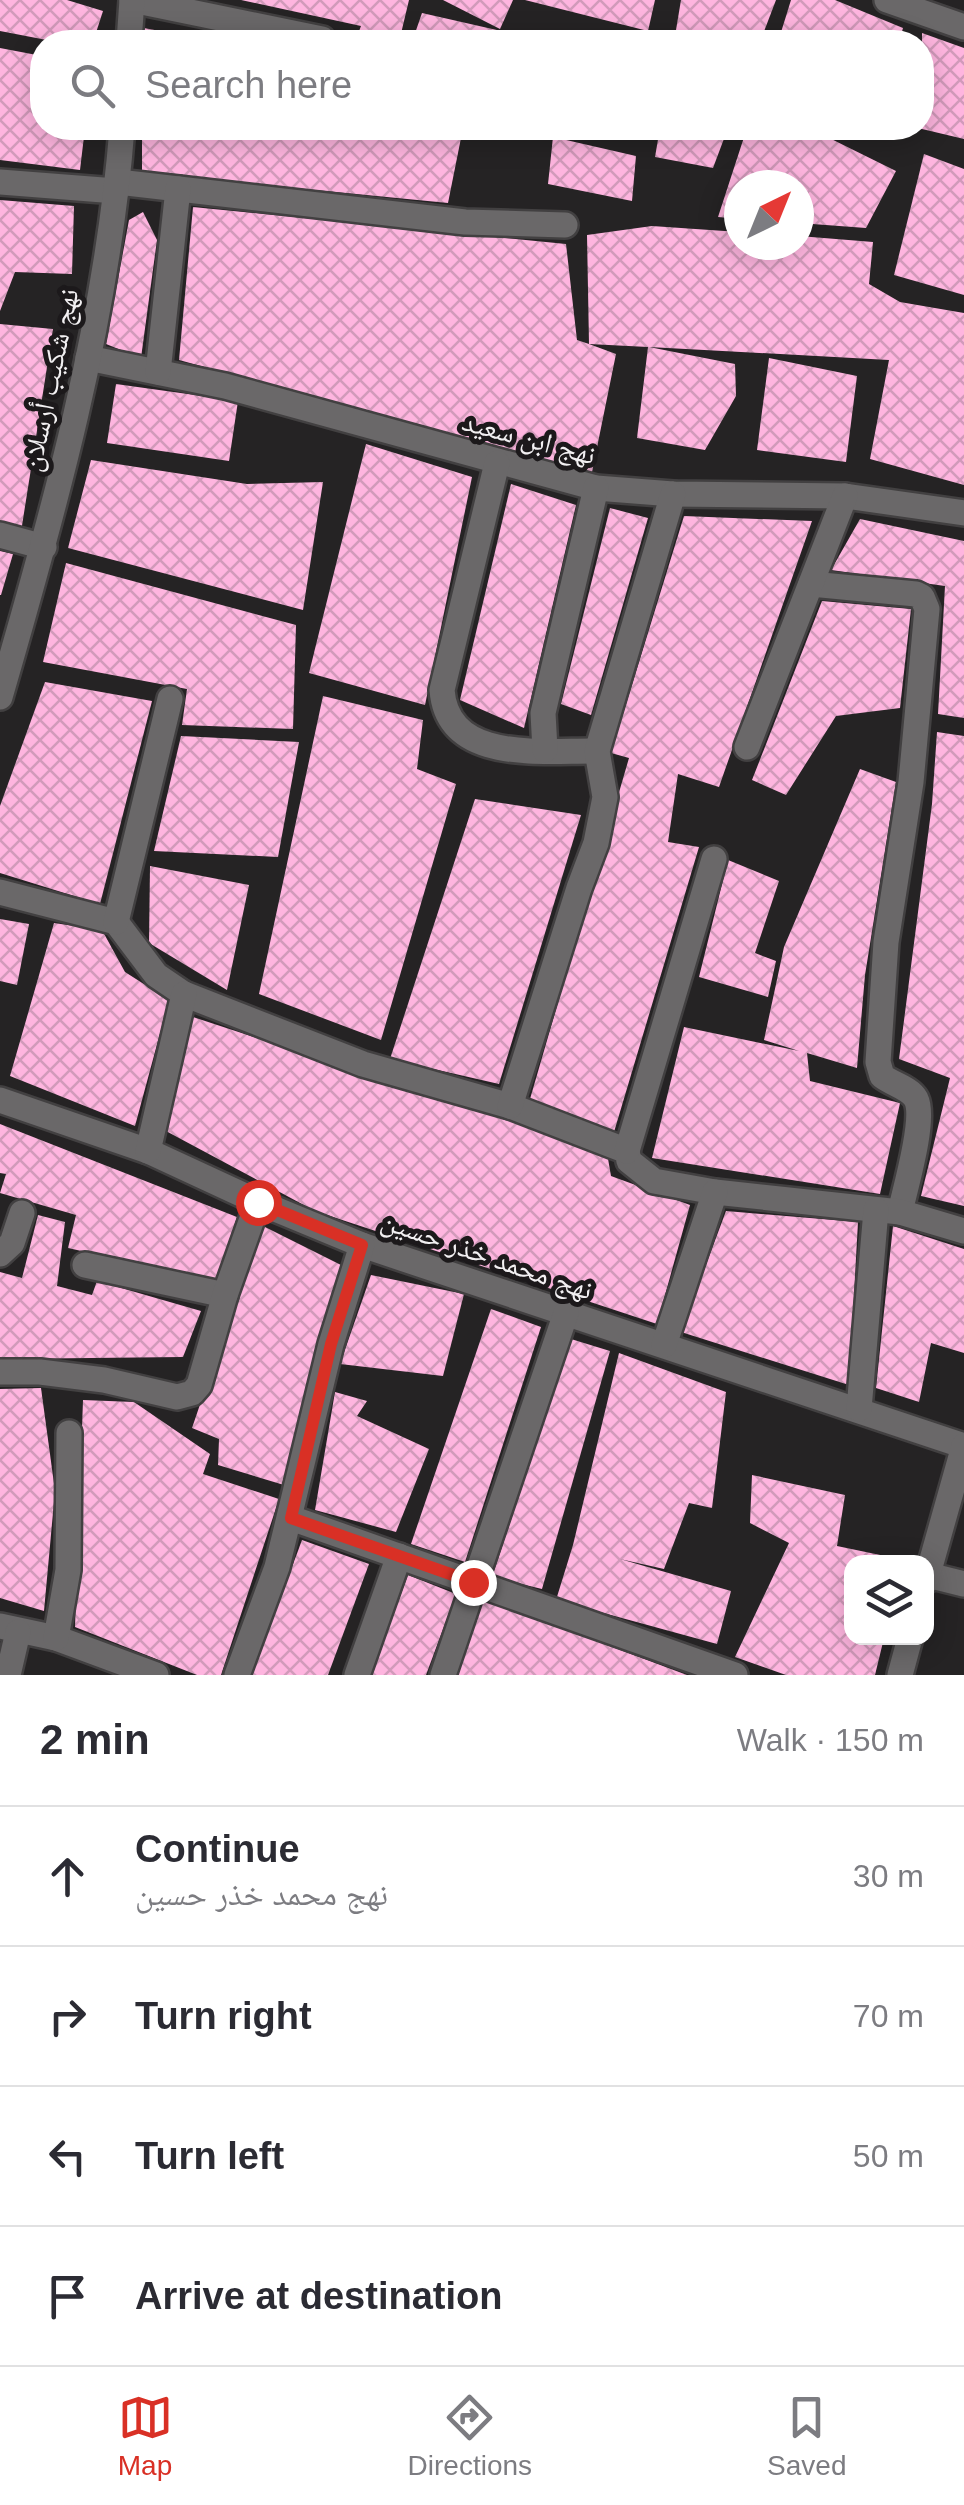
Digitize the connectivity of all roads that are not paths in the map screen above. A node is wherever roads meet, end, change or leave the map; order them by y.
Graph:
1 (132, 0) edge
2 (887, 0) edge
3 (964, 28) edge
4 (130, 30) edge
5 (274, 30) edge
6 (121, 140) edge
7 (0, 182) edge
8 (117, 187) junction
9 (178, 189) junction
10 (565, 225) dead end
11 (88, 358) junction
12 (158, 372) junction
13 (497, 463) junction
14 (596, 488) junction
15 (673, 494) junction
16 (845, 496) junction
17 (964, 513) edge
18 (0, 535) edge
19 (44, 546) junction
20 (811, 584) junction
21 (4, 668) edge
22 (0, 697) edge
23 (170, 699) dead end
24 (747, 747) dead end
25 (545, 750) junction
26 (597, 752) junction
27 (714, 859) dead end
28 (0, 892) edge
29 (116, 922) junction
30 (184, 994) junction
31 (0, 1100) edge
32 (510, 1106) junction
33 (148, 1151) junction
34 (627, 1152) junction
35 (715, 1192) junction
36 (258, 1202) junction
37 (888, 1211) junction
38 (22, 1213) dead end
39 (964, 1231) edge
40 (362, 1245) junction
41 (0, 1254) edge
42 (85, 1265) dead end
43 (225, 1295) junction
44 (566, 1313) junction
45 (664, 1346) junction
46 (0, 1372) edge
47 (859, 1409) junction
48 (69, 1433) dead end
49 (964, 1446) edge
50 (291, 1518) junction
51 (933, 1555) edge
52 (399, 1556) junction
53 (934, 1579) edge
54 (473, 1582) junction
55 (964, 1584) edge
56 (9, 1629) edge
57 (56, 1638) junction
58 (908, 1645) edge
59 (116, 1668) edge
60 (8, 1675) edge
61 (156, 1675) edge
62 (237, 1675) edge
63 (357, 1675) edge
64 (443, 1675) edge
65 (735, 1675) edge
66 (900, 1675) edge

1 - 4 street
1 - 5 street
2 - 3 street
6 - 8 street, نهج شكيب أرسلان
7 - 8 street
8 - 9 street
8 - 11 street, نهج شكيب أرسلان
9 - 10 street
9 - 12 street
11 - 12 street, نهج ابن سعيد
11 - 19 street, نهج شكيب أرسلان
12 - 13 street, نهج ابن سعيد
13 - 14 street, نهج ابن سعيد
13 - 25 street
14 - 15 street, نهج ابن سعيد
14 - 25 street
15 - 16 street, نهج ابن سعيد
15 - 26 street
16 - 17 street, نهج ابن سعيد
16 - 20 street
18 - 19 street
19 - 21 street, نهج شكيب أرسلان
20 - 24 street
20 - 37 street
21 - 22 street, نهج شكيب أرسلان
23 - 29 street
25 - 26 street
26 - 32 street
27 - 34 street
28 - 29 street
29 - 30 street
30 - 32 street
30 - 33 street
31 - 33 street, نهج محمد خذر حسين
32 - 34 street
33 - 36 street, نهج محمد خذر حسين
34 - 35 street
35 - 37 street
35 - 45 street
36 - 40 street, نهج محمد خذر حسين
36 - 43 street
37 - 39 street
37 - 47 street
38 - 41 street
40 - 44 street, نهج محمد خذر حسين
40 - 50 street
42 - 43 street
43 - 46 street
44 - 45 street, نهج محمد خذر حسين
44 - 54 street
45 - 47 street, نهج محمد خذر حسين
47 - 49 street, نهج محمد خذر حسين
48 - 57 street
49 - 51 street
50 - 52 street
50 - 62 street
52 - 54 street
52 - 63 street
53 - 55 street
54 - 64 street
54 - 65 street
56 - 57 street
56 - 60 street
57 - 59 street
58 - 66 street
59 - 61 street

